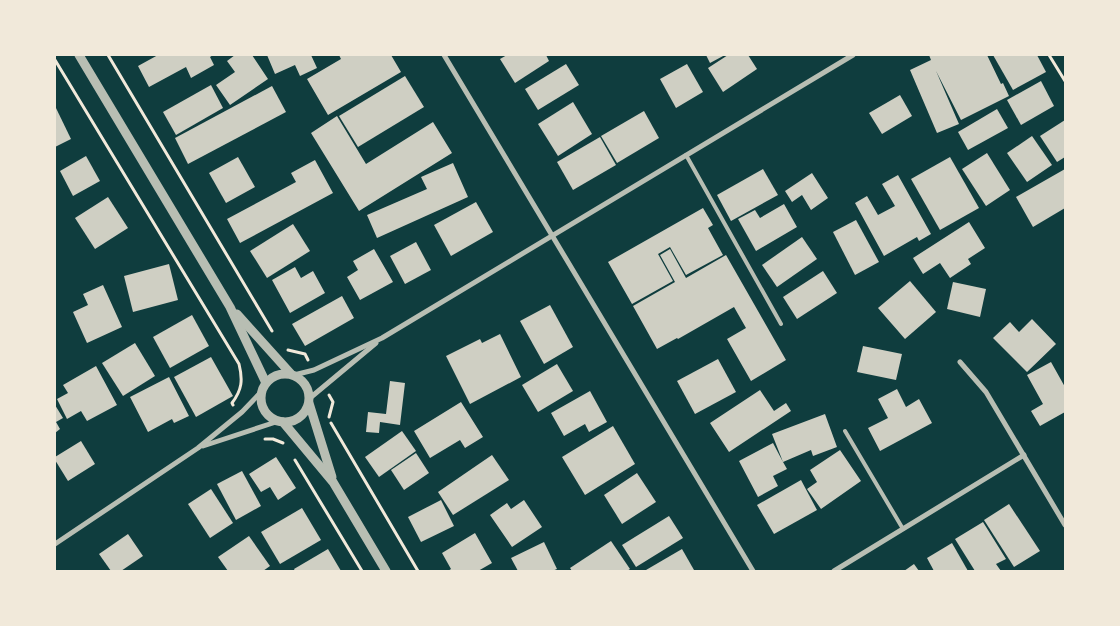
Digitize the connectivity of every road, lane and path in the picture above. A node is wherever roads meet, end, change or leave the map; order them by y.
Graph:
1 (79, 55) edge
2 (108, 55) edge
3 (444, 55) edge
4 (853, 55) edge
5 (1049, 55) edge
6 (55, 60) edge
7 (1065, 81) edge
8 (686, 155) junction
9 (553, 235) junction
10 (230, 307) junction
11 (781, 324) dead end
12 (273, 333) dead end
13 (382, 338) junction
14 (283, 350) dead end
15 (960, 362) dead end
16 (314, 370) junction
17 (292, 375) junction
18 (264, 387) junction
19 (324, 387) junction
20 (309, 400) junction
21 (240, 415) junction
22 (281, 422) junction
23 (249, 430) junction
24 (845, 431) dead end
25 (198, 448) junction
26 (288, 449) dead end
27 (1024, 455) junction
28 (292, 456) dead end
29 (333, 482) junction
30 (1065, 525) edge
31 (903, 529) junction
32 (55, 544) edge
33 (362, 571) edge
34 (386, 571) edge
35 (418, 571) edge
36 (753, 571) edge
37 (834, 571) edge

1 - 10 street
2 - 12 path
3 - 9 street
4 - 8 street
5 - 7 path
6 - 21 path
8 - 9 street
8 - 11 lane
9 - 13 street
9 - 36 street
10 - 17 street
10 - 18 street
13 - 16 street
13 - 19 street
14 - 16 path
15 - 27 street
16 - 17 street
17 - 18 street
17 - 20 street
18 - 21 street
18 - 22 street
19 - 20 street
19 - 35 path
20 - 22 street
20 - 29 street
21 - 25 street
22 - 23 street
22 - 29 street
23 - 25 street
23 - 26 path
24 - 31 lane
25 - 32 street
27 - 30 street
27 - 31 street
28 - 33 path
29 - 34 street
31 - 37 street

